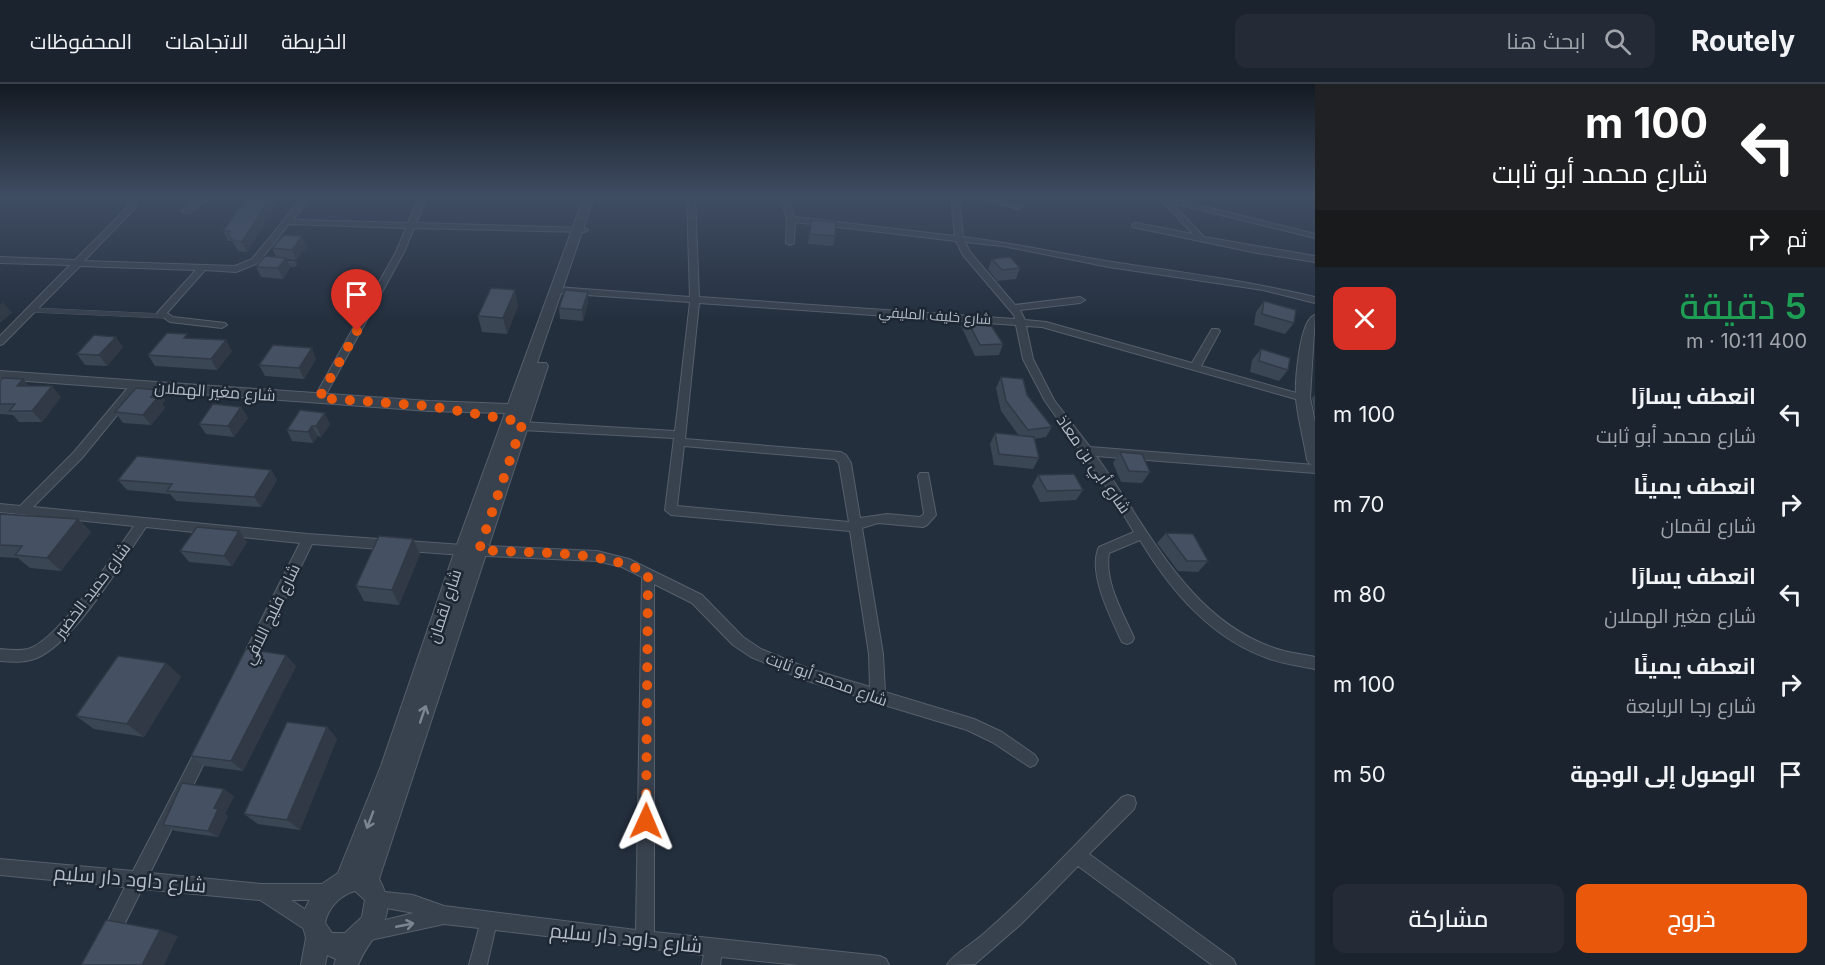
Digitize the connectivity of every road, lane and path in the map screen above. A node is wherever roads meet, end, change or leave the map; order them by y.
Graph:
1 (101, 238) edge
2 (276, 238) edge
3 (405, 238) edge
4 (577, 238) edge
5 (693, 238) edge
6 (790, 238) edge
7 (952, 238) edge
8 (1201, 238) edge
9 (959, 239) junction
10 (790, 243) dead end
11 (1315, 259) edge
12 (0, 260) edge
13 (274, 262) edge
14 (77, 263) junction
15 (294, 264) dead end
16 (203, 268) junction
17 (561, 291) junction
18 (695, 300) junction
19 (1080, 300) dead end
20 (1315, 300) edge
21 (1014, 308) junction
22 (32, 310) junction
23 (164, 316) junction
24 (1315, 319) edge
25 (1021, 321) junction
26 (222, 325) dead end
27 (1215, 331) dead end
28 (0, 342) edge
29 (1195, 367) junction
30 (0, 375) edge
31 (135, 386) junction
32 (319, 398) junction
33 (1303, 398) junction
34 (519, 417) junction
35 (679, 438) junction
36 (1087, 451) junction
37 (1314, 452) edge
38 (1315, 469) edge
39 (924, 476) dead end
40 (0, 508) edge
41 (23, 510) junction
42 (144, 521) junction
43 (854, 527) junction
44 (1142, 534) junction
45 (308, 539) junction
46 (471, 550) junction
47 (648, 573) junction
48 (1127, 638) dead end
49 (0, 655) edge
50 (1315, 663) edge
51 (239, 678) edge
52 (878, 698) junction
53 (213, 731) edge
54 (1030, 760) dead end
55 (1128, 803) dead end
56 (1077, 855) junction
57 (0, 867) edge
58 (138, 881) junction
59 (354, 888) junction
60 (261, 892) junction
61 (444, 915) junction
62 (489, 921) junction
63 (317, 931) junction
64 (361, 936) junction
65 (645, 940) junction
66 (100, 954) edge
67 (713, 956) edge
68 (313, 965) edge
69 (346, 965) edge
70 (478, 965) edge
71 (880, 965) edge
72 (956, 965) edge
73 (1227, 965) edge

1 - 14 street
2 - 16 street
3 - 32 street
4 - 17 street, شارع لقمان
5 - 18 street
6 - 10 street
7 - 9 street
8 - 11 street
9 - 20 street
9 - 21 street, شارع أبي بن معاذ
12 - 14 street
13 - 15 lane
14 - 16 street
14 - 22 street
16 - 23 street
17 - 18 street, شارع خليف المليفي
17 - 34 street, شارع لقمان
18 - 25 street, شارع خليف المليفي
18 - 35 street
19 - 21 street
21 - 25 street, شارع أبي بن معاذ
22 - 23 lane
22 - 28 street
23 - 26 street
24 - 33 street
25 - 29 street, شارع خليف المليفي
25 - 36 street, شارع أبي بن معاذ
27 - 29 street
29 - 33 street, شارع خليف المليفي
30 - 31 street, شارع مغير الهملان
31 - 32 street, شارع مغير الهملان
31 - 41 street
32 - 34 street, شارع مغير الهملان
33 - 37 street
34 - 35 street
34 - 46 street, شارع لقمان
35 - 43 street
35 - 43 street
36 - 38 street
36 - 44 street, شارع أبي بن معاذ
39 - 43 street
40 - 41 street, شارع فليح اللافي
41 - 42 street, شارع فليح اللافي
42 - 45 street, شارع فليح اللافي
42 - 49 street, شارع حميد الخضير
43 - 52 street
44 - 48 street
44 - 50 street, شارع أبي بن معاذ
45 - 46 street, شارع محمد أبو ثابت
45 - 51 street, شارع فليح اللافي
46 - 47 street, شارع محمد أبو ثابت
46 - 59 street, شارع لقمان
47 - 52 street, شارع محمد أبو ثابت
47 - 65 street
52 - 54 street, شارع محمد أبو ثابت
53 - 58 street
55 - 56 street
56 - 72 street
56 - 73 street
57 - 58 street, شارع داود دار سليم
58 - 60 street, شارع داود دار سليم
58 - 66 street
59 - 60 street, شارع داود دار سليم
59 - 61 street, شارع داود دار سليم
59 - 63 street
59 - 64 street
60 - 63 street, شارع داود دار سليم
61 - 62 street, شارع داود دار سليم
64 -> 61 street, شارع داود دار سليم
62 - 65 street, شارع داود دار سليم
62 - 70 street
63 - 64 street
63 - 68 street
64 - 69 street
65 - 67 street, شارع داود دار سليم
67 - 71 street, شارع داود دار سليم

